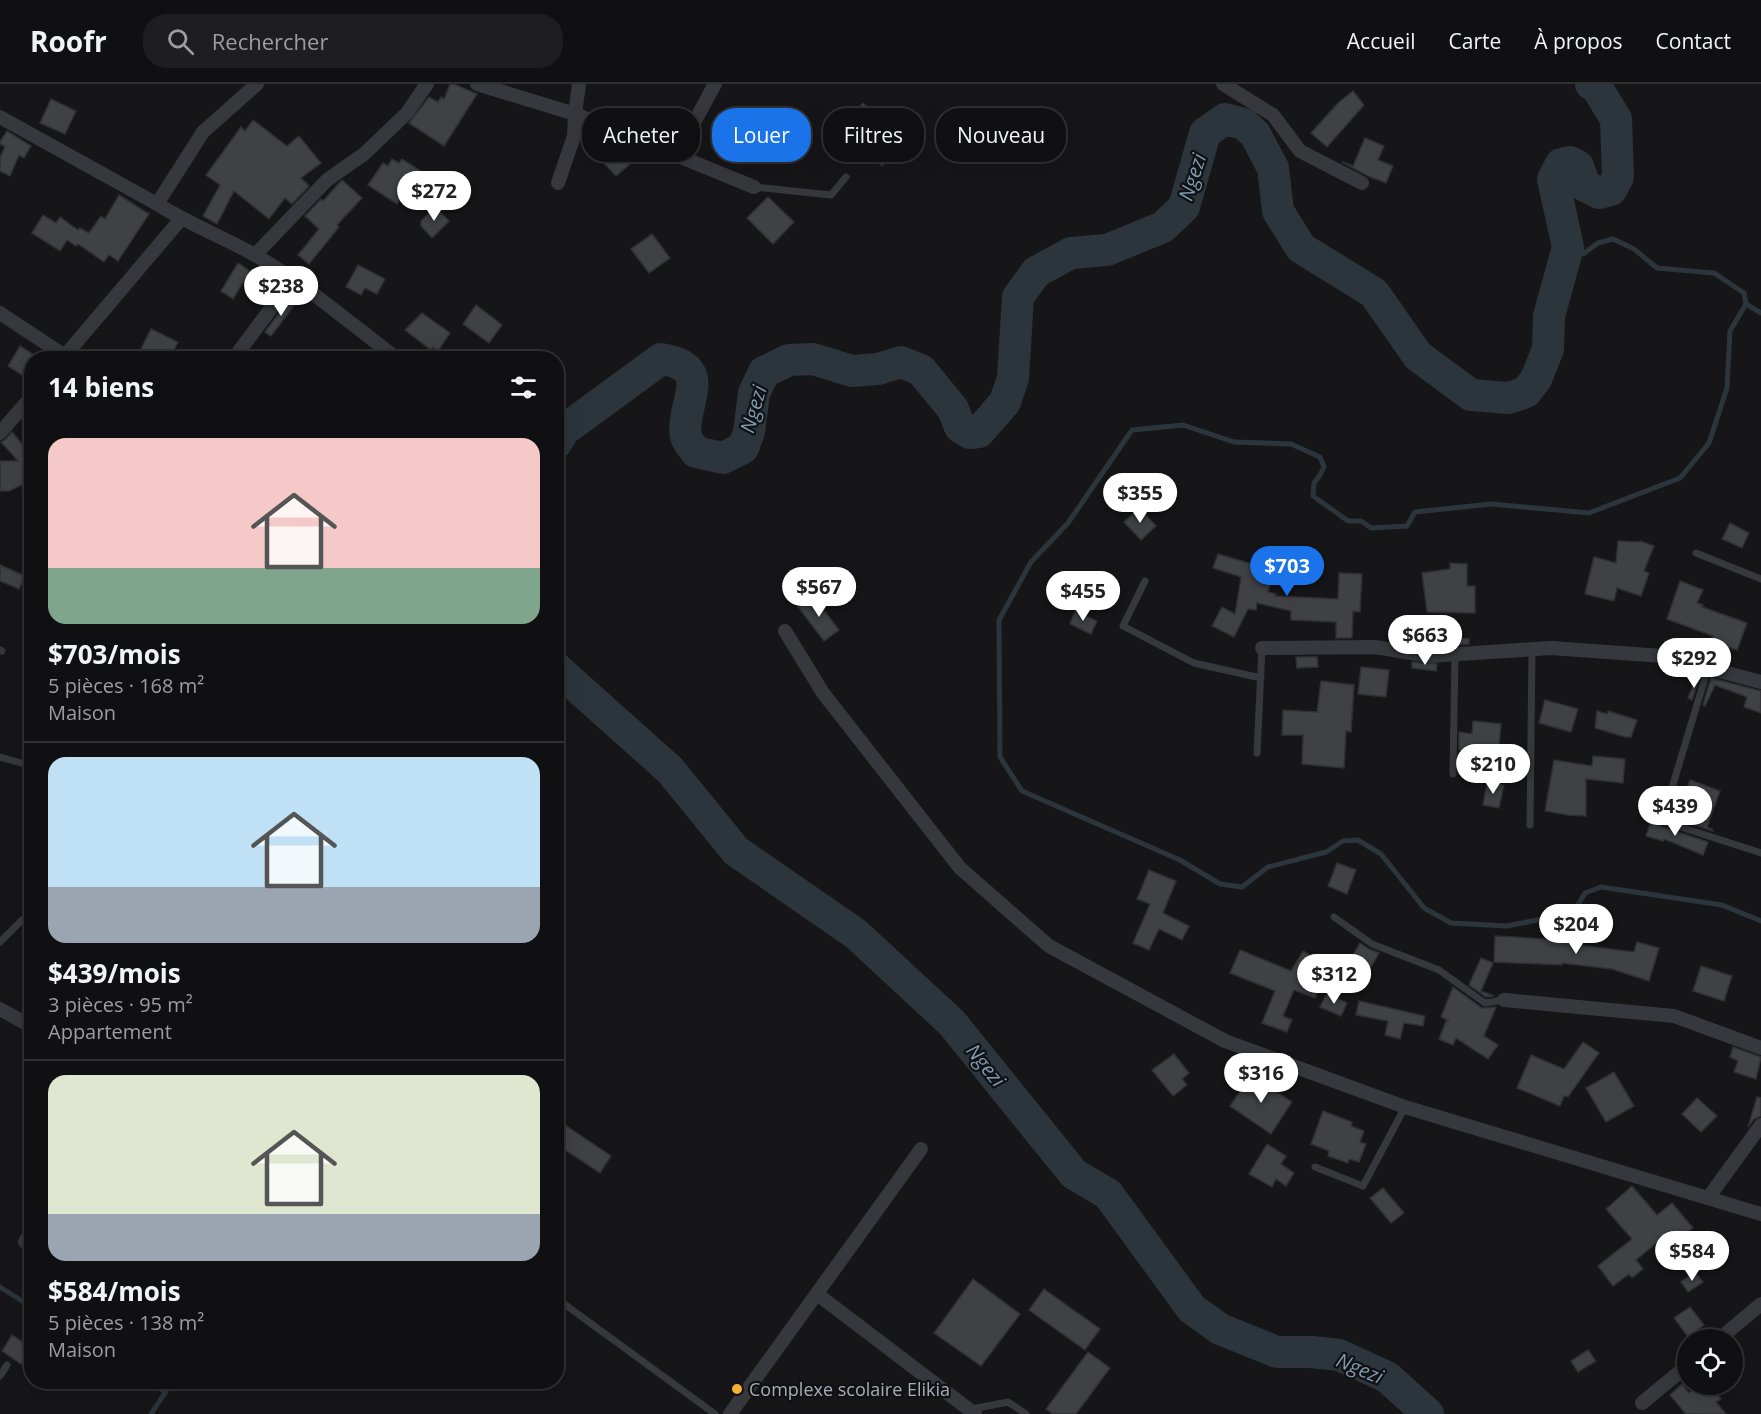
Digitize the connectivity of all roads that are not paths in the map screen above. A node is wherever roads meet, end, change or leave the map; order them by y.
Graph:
1 (427, 84) edge
2 (477, 84) edge
3 (579, 84) edge
4 (715, 84) edge
5 (1223, 84) edge
6 (255, 85) edge
7 (700, 112) edge
8 (574, 114) junction
9 (0, 117) edge
10 (582, 117) edge
11 (691, 162) edge
12 (846, 177) dead end
13 (558, 183) dead end
14 (1362, 183) dead end
15 (753, 187) joint
16 (157, 204) junction
17 (181, 219) junction
18 (255, 255) junction
19 (293, 279) junction
20 (0, 313) edge
21 (55, 351) edge
22 (71, 351) edge
23 (239, 351) edge
24 (387, 351) edge
25 (24, 405) edge
26 (0, 433) edge
27 (1696, 553) dead end
28 (1761, 579) edge
29 (1144, 581) dead end
30 (785, 631) dead end
31 (1262, 648) joint
32 (1532, 649) junction
33 (1455, 654) junction
34 (1708, 668) junction
35 (1261, 678) junction
36 (1761, 682) edge
37 (1257, 753) dead end
38 (0, 757) edge
39 (24, 763) edge
40 (1453, 774) dead end
41 (1530, 825) dead end
42 (1761, 853) edge
43 (1334, 917) dead end
44 (22, 920) dead end
45 (0, 942) edge
46 (1504, 1000) joint
47 (0, 1009) edge
48 (24, 1022) edge
49 (1761, 1048) edge
50 (1405, 1107) junction
51 (1761, 1125) edge
52 (921, 1149) dead end
53 (1315, 1167) dead end
54 (1708, 1198) junction
55 (1761, 1214) edge
56 (817, 1294) junction
57 (564, 1304) edge
58 (1761, 1304) edge
59 (1731, 1329) edge
60 (7, 1365) dead end
61 (1677, 1374) edge
62 (0, 1376) edge
63 (1642, 1403) dead end
64 (972, 1412) edge
65 (715, 1414) edge
66 (730, 1414) edge
67 (1026, 1414) edge

1 - 18 street
2 - 8 street
3 - 8 street
4 - 7 street
5 - 14 street
6 - 16 street
8 - 10 street
8 - 13 street
9 - 16 street
11 - 15 street
12 - 15 lane
16 - 17 street
17 - 18 street
17 - 22 street
18 - 19 street
19 - 23 street
19 - 24 street
20 - 21 street
25 - 26 street
27 - 28 lane
29 - 35 lane
30 - 50 street
31 - 33 street
31 - 35 lane
32 - 33 street
32 - 34 street
32 - 41 lane
33 - 40 lane
34 - 36 street
34 - 42 lane
35 - 37 lane
38 - 39 lane
43 - 46 lane
44 - 45 lane
46 - 49 street
47 - 48 street
50 - 53 lane
50 - 54 street
51 - 54 street
52 - 56 street
54 - 55 street
56 - 64 street
56 - 66 street
57 - 65 lane
58 - 59 street
60 - 62 lane
61 - 63 street
64 - 67 lane

